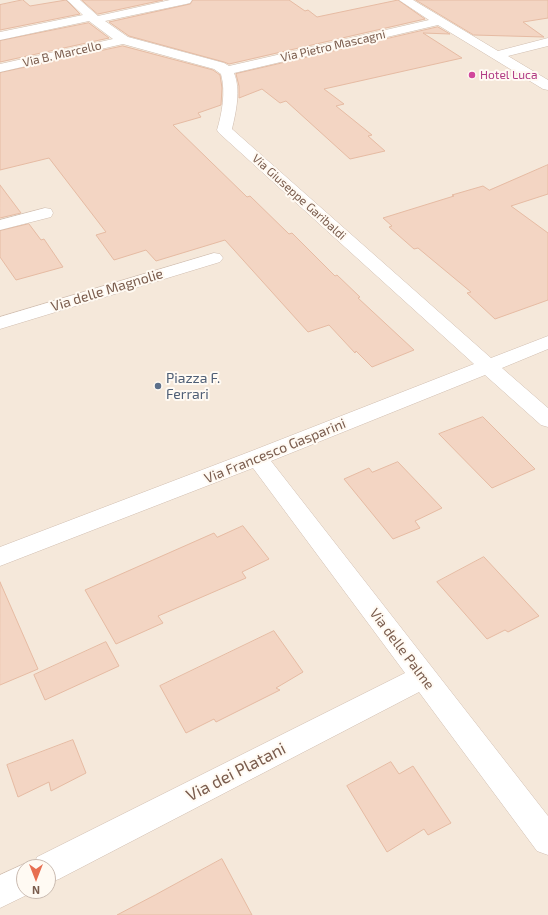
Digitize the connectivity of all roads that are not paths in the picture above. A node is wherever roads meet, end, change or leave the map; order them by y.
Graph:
1 (73, 0) edge
2 (186, 0) edge
3 (405, 0) edge
4 (93, 18) junction
5 (440, 21) junction
6 (0, 36) edge
7 (123, 40) junction
8 (548, 42) edge
9 (497, 55) junction
10 (0, 68) edge
11 (226, 71) junction
12 (548, 86) edge
13 (45, 213) dead end
14 (0, 225) edge
15 (214, 258) dead end
16 (0, 323) edge
17 (548, 342) edge
18 (487, 366) junction
19 (548, 420) edge
20 (257, 458) junction
21 (0, 557) edge
22 (423, 677) junction
23 (548, 840) edge
24 (56, 864) edge
25 (16, 884) edge
26 (0, 892) edge

1 - 4 street
2 - 4 street
3 - 5 street
4 - 6 street
4 - 7 street
5 - 9 street
5 - 11 street, Via Pietro Mascagni
7 - 10 street, Via B. Marcello
7 - 11 street
8 - 9 street
9 - 12 street
11 - 18 street, Via Giuseppe Garibaldi
13 - 14 street
15 - 16 street, Via delle Magnolie
17 - 18 street, Via Francesco Gasparini
18 - 19 street, Via Giuseppe Garibaldi
18 - 20 street, Via Francesco Gasparini
20 - 21 street, Via Francesco Gasparini
20 - 22 street, Via delle Palme
22 - 23 street, Via delle Palme
22 - 24 street, Via dei Platani
25 - 26 street

